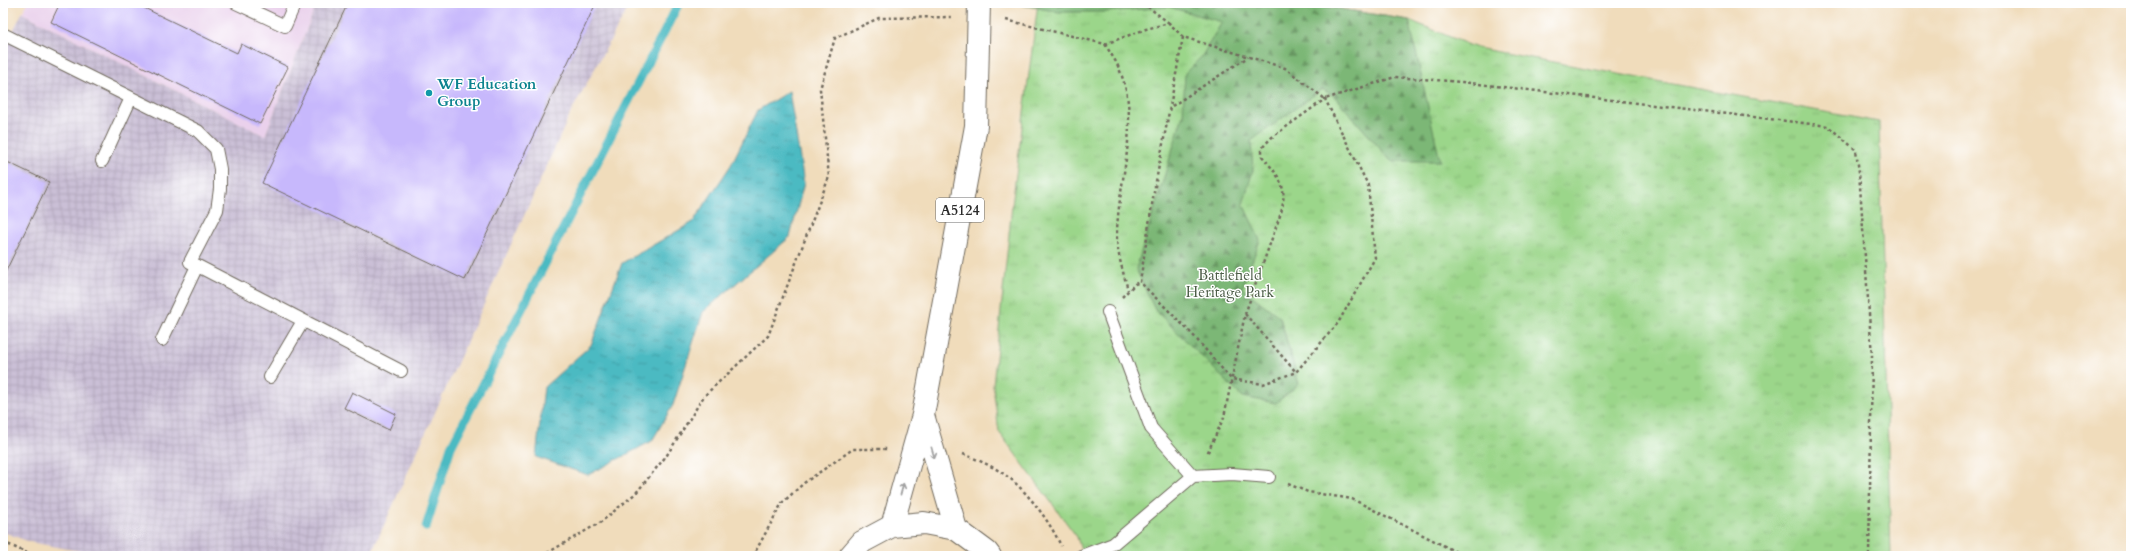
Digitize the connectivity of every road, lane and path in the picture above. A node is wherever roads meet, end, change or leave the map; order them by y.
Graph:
1 (236, 3) edge
2 (295, 3) edge
3 (979, 3) edge
4 (1143, 3) edge
5 (960, 17) dead end
6 (1006, 20) dead end
7 (1169, 23) junction
8 (3, 34) edge
9 (1182, 37) junction
10 (1105, 44) junction
11 (1248, 57) junction
12 (131, 98) junction
13 (1325, 99) junction
14 (1171, 107) junction
15 (102, 161) dead end
16 (197, 266) junction
17 (1128, 290) dead end
18 (1108, 312) dead end
19 (1245, 314) junction
20 (303, 320) junction
21 (162, 340) dead end
22 (401, 371) dead end
23 (1296, 372) junction
24 (270, 377) dead end
25 (1231, 379) junction
26 (923, 415) junction
27 (853, 449) dead end
28 (958, 452) dead end
29 (1193, 476) junction
30 (1269, 477) joint
31 (892, 526) junction
32 (956, 529) junction
33 (3, 542) edge
34 (1059, 542) dead end
35 (43, 556) edge
36 (542, 556) edge
37 (753, 556) edge
38 (850, 556) edge
39 (990, 556) edge
40 (1081, 556) edge
41 (1464, 556) edge
42 (1869, 556) edge

1 - 2 lane
3 - 26 main road, A5124
4 - 7 path
5 - 36 path
6 - 10 path
7 - 9 path
7 - 10 path
8 - 12 lane
9 - 11 path
9 - 14 path
10 - 17 path
11 - 13 path
11 - 14 path
12 - 15 lane
12 - 16 lane
13 - 19 path
13 - 23 path
13 - 42 path
14 - 25 path
16 - 20 lane
16 - 21 lane
18 - 29 lane
19 - 23 path
19 - 25 path
20 - 22 lane
20 - 24 lane
23 - 25 path
25 - 29 path
31 -> 26 main road, A5124
26 -> 32 main road, A5124
27 - 37 path
28 - 34 path
29 - 30 lane
29 - 40 lane
30 - 41 path
31 - 32 main road
31 - 38 main road
32 - 39 main road
33 - 35 path

